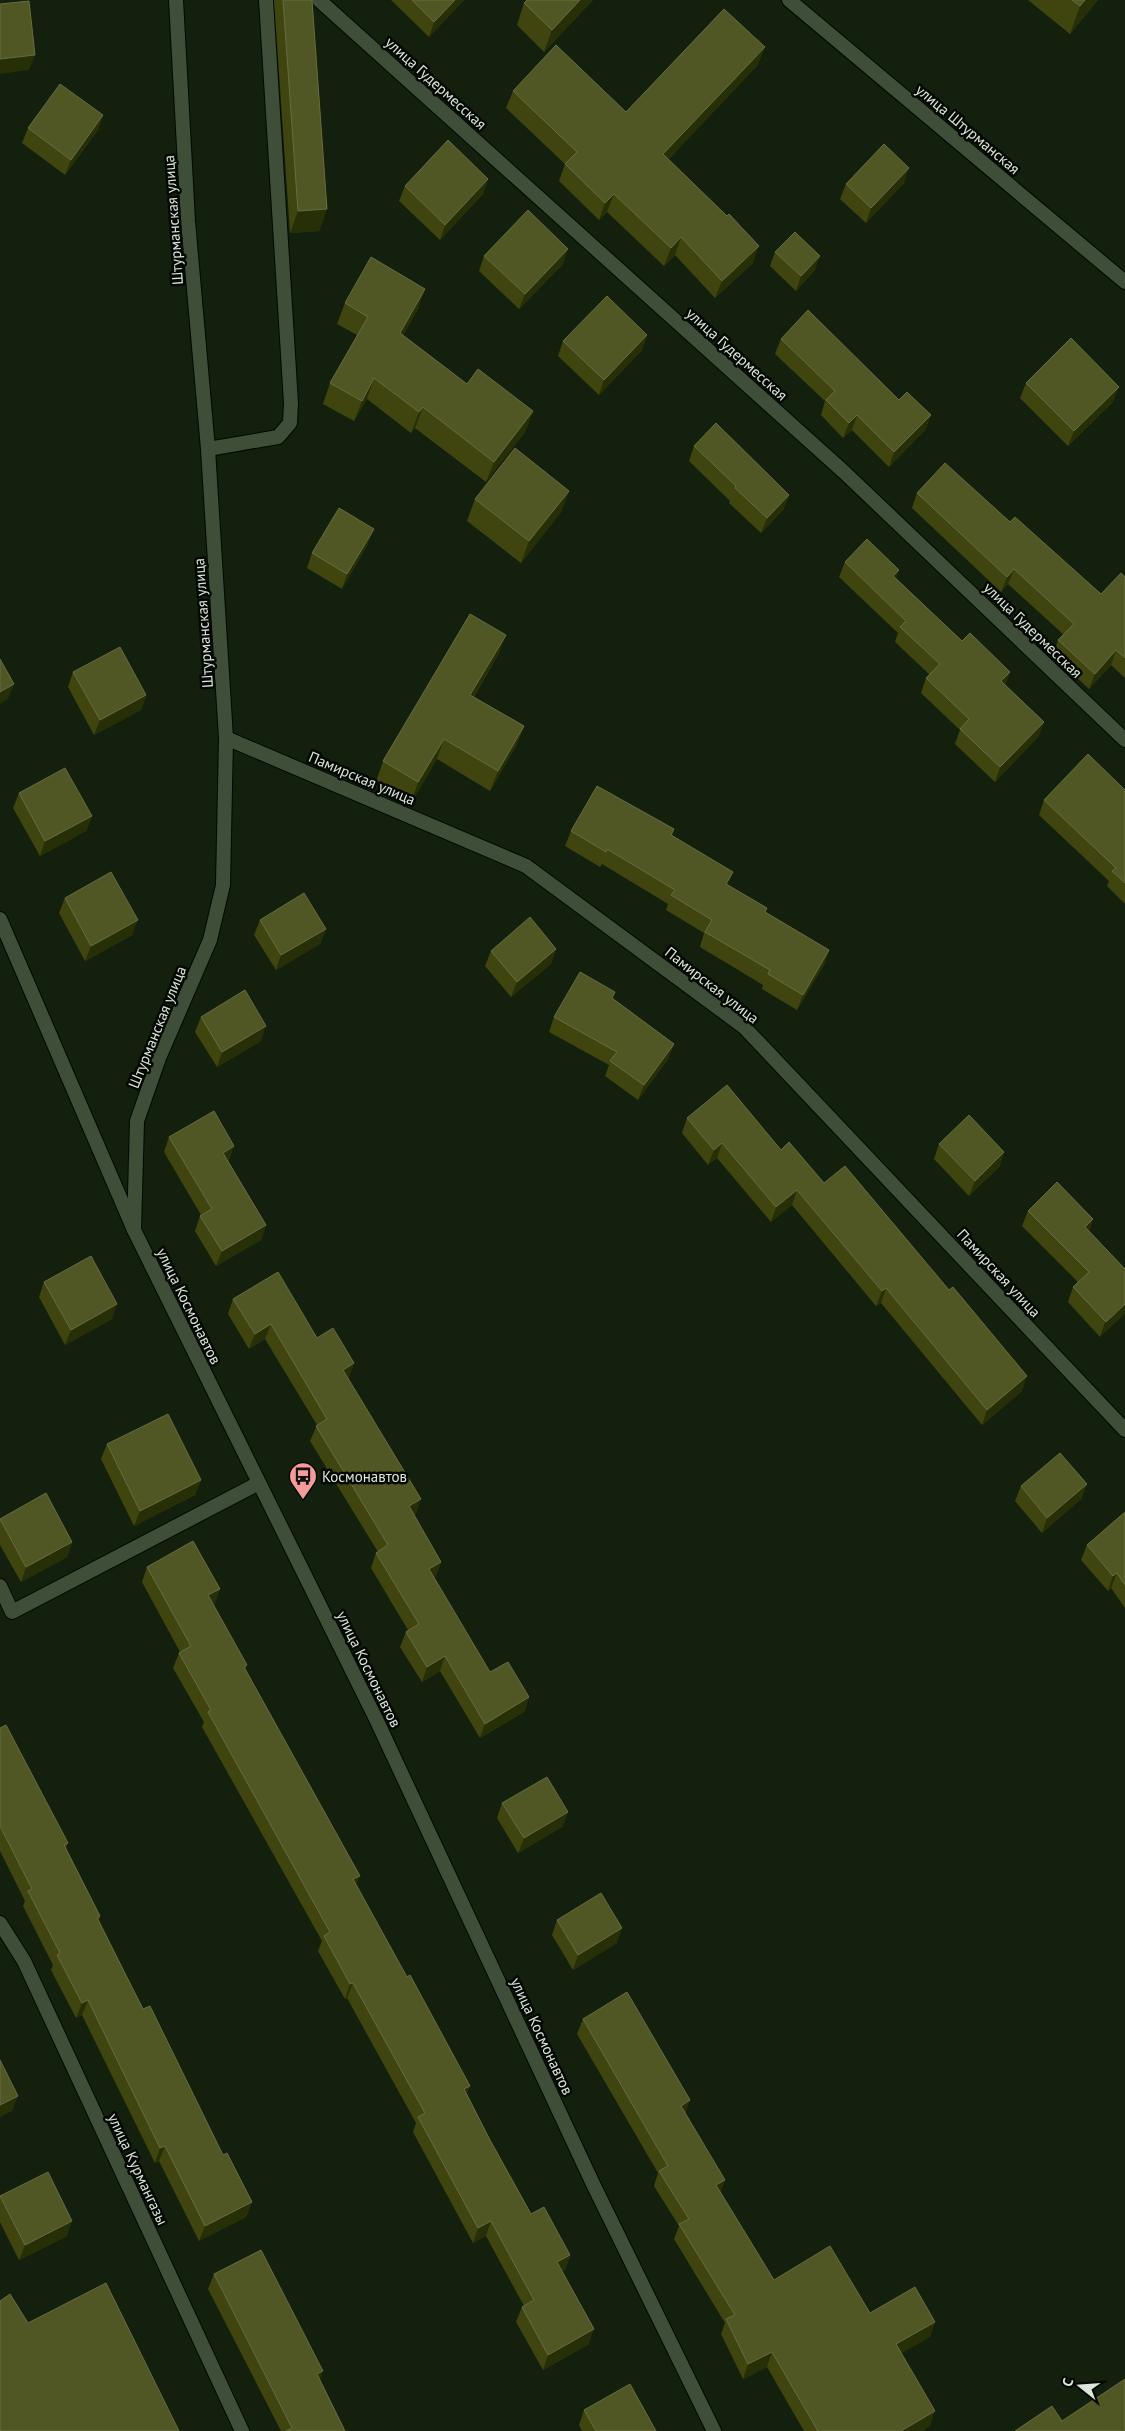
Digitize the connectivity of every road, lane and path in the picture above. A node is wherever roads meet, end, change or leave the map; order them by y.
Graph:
1 (176, 0) edge
2 (266, 0) edge
3 (319, 0) edge
4 (789, 0) edge
5 (1125, 282) edge
6 (208, 449) junction
7 (226, 738) junction
8 (1125, 740) edge
9 (0, 919) edge
10 (134, 1230) junction
11 (1125, 1430) edge
12 (259, 1483) junction
13 (0, 1586) edge
14 (0, 1923) edge
15 (242, 2431) edge
16 (714, 2431) edge

1 - 6 street, Штурманская улица
2 - 6 street
3 - 8 street, улица Гудермесская
4 - 5 street, улица Штурманская
6 - 7 street, Штурманская улица
7 - 10 street, Штурманская улица
7 - 11 street, Памирская улица
9 - 10 street, улица Космонавтов
10 - 12 street, улица Космонавтов
12 - 13 street
12 - 16 street, улица Космонавтов
14 - 15 street, улица Курмангазы

